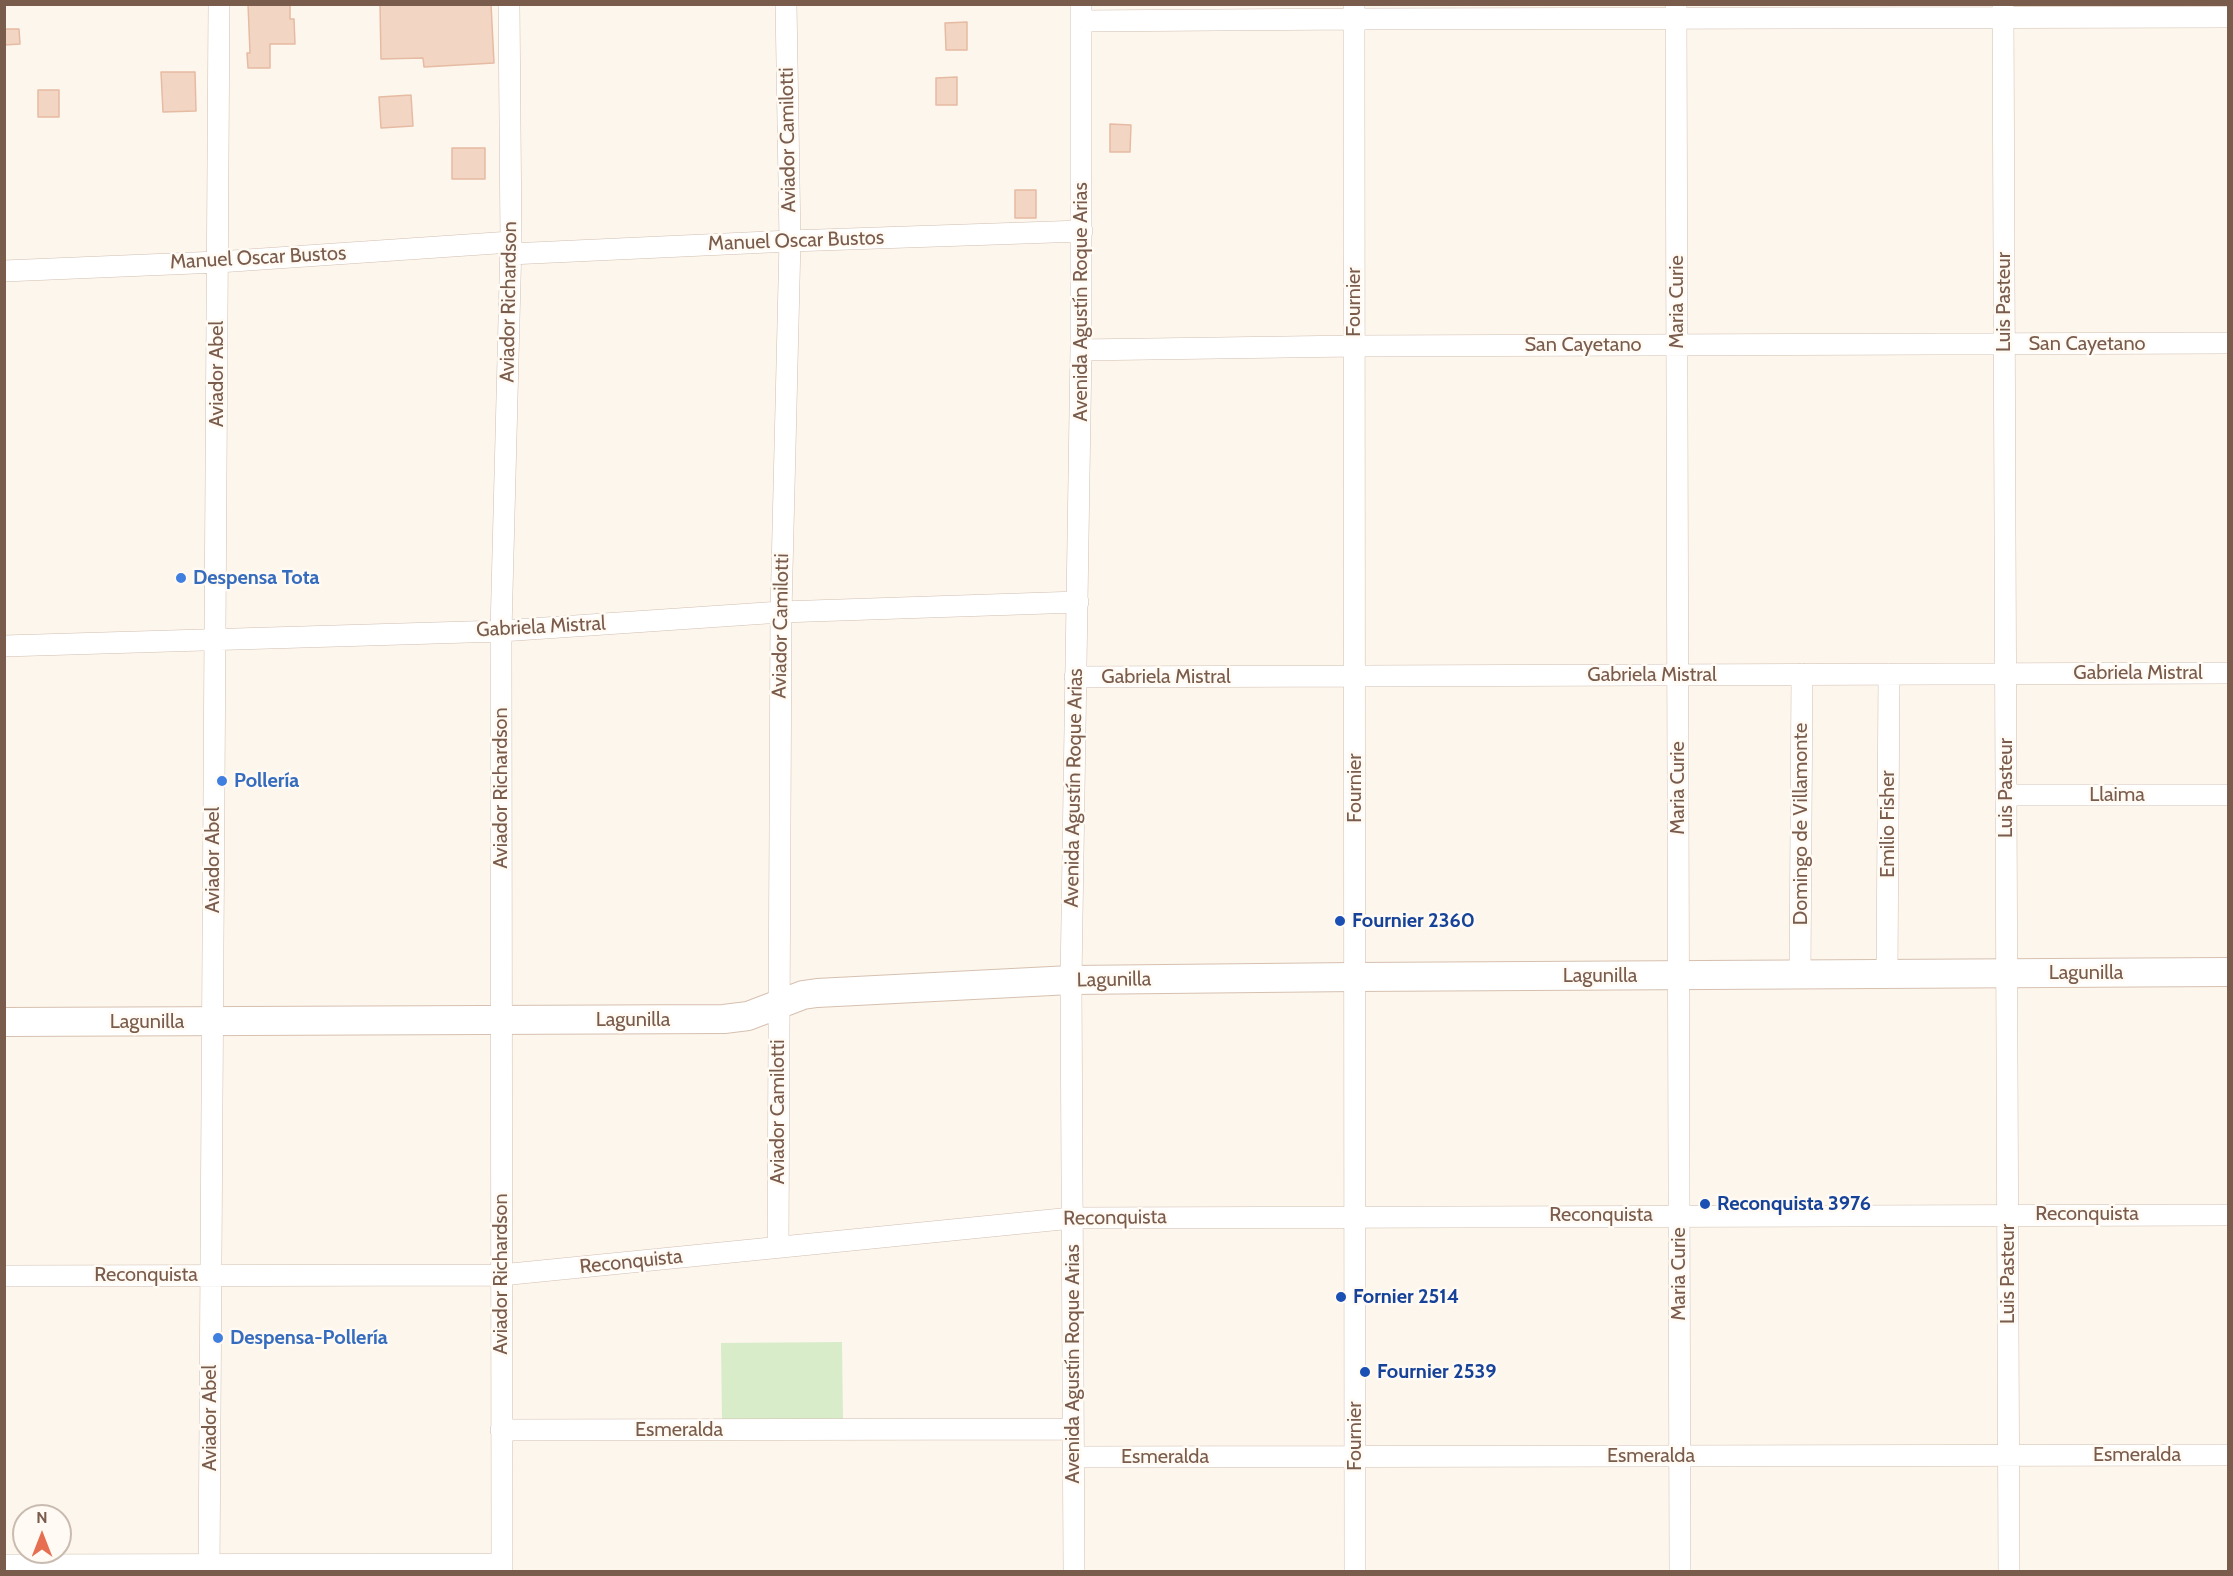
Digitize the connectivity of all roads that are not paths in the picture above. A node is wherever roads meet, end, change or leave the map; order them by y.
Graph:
1 (219, 4) edge
2 (509, 4) edge
3 (786, 4) edge
4 (1676, 11) edge
5 (2003, 11) edge
6 (1354, 12) edge
7 (1081, 13) edge
8 (2229, 17) edge
9 (1082, 231) junction
10 (790, 241) junction
11 (511, 248) junction
12 (218, 262) junction
13 (4, 271) edge
14 (2229, 343) edge
15 (2005, 344) junction
16 (1677, 345) junction
17 (1354, 346) junction
18 (1081, 350) junction
19 (1078, 602) junction
20 (781, 612) junction
21 (501, 631) junction
22 (215, 640) junction
23 (4, 646) edge
24 (2229, 673) edge
25 (1802, 674) junction
26 (1889, 674) junction
27 (2006, 674) junction
28 (1354, 675) junction
29 (1677, 675) junction
30 (1075, 677) junction
31 (2006, 795) junction
32 (2229, 795) edge
33 (2229, 972) edge
34 (1887, 974) junction
35 (2007, 974) junction
36 (1678, 975) junction
37 (1800, 975) junction
38 (1355, 977) junction
39 (1071, 980) junction
40 (779, 1005) junction
41 (501, 1020) junction
42 (4, 1022) edge
43 (212, 1022) junction
44 (2008, 1214) junction
45 (1679, 1215) junction
46 (2229, 1215) edge
47 (1355, 1216) junction
48 (1072, 1218) junction
49 (778, 1247) junction
50 (210, 1275) junction
51 (501, 1275) junction
52 (4, 1276) edge
53 (1073, 1429) junction
54 (501, 1430) junction
55 (2009, 1455) junction
56 (2229, 1455) edge
57 (1679, 1456) junction
58 (1073, 1457) junction
59 (1355, 1457) junction
60 (4, 1565) edge
61 (209, 1568) edge
62 (502, 1568) edge
63 (1074, 1572) edge
64 (1355, 1572) edge
65 (1680, 1572) edge
66 (2009, 1572) edge

1 - 12 street, Aviador Abel
2 - 11 street, Aviador Richardson
3 - 10 street, Aviador Camilotti
4 - 5 street
4 - 6 street
4 - 16 street, Maria Curie
5 - 8 street
5 - 15 street, Luis Pasteur
6 - 7 street
6 - 17 street, Fournier
7 - 9 street, Avenida Agustín Roque Arias
9 - 10 street, Manuel Oscar Bustos
9 - 18 street, Avenida Agustín Roque Arias
10 - 11 street, Manuel Oscar Bustos
10 - 20 street, Aviador Camilotti
11 - 12 street, Manuel Oscar Bustos
11 - 21 street, Aviador Richardson
12 - 13 street, Manuel Oscar Bustos
12 - 22 street, Aviador Abel
14 - 15 street, San Cayetano
15 - 16 street, San Cayetano
15 - 27 street, Luis Pasteur
16 - 17 street, San Cayetano
16 - 29 street, Maria Curie
17 - 18 street, San Cayetano
17 - 28 street, Fournier
18 - 19 street, Avenida Agustín Roque Arias
19 - 20 street, Gabriela Mistral
19 - 30 street, Avenida Agustín Roque Arias
20 - 21 street, Gabriela Mistral
20 - 40 street, Aviador Camilotti
21 - 22 street, Gabriela Mistral
21 - 41 street, Aviador Richardson
22 - 23 street, Gabriela Mistral
22 - 43 street, Aviador Abel
24 - 27 street, Gabriela Mistral
25 - 26 street, Gabriela Mistral
25 - 29 street, Gabriela Mistral
25 - 37 street, Domingo de Villamonte
26 - 27 street, Gabriela Mistral
26 - 34 street, Emilio Fisher
27 - 31 street, Luis Pasteur
28 - 29 street, Gabriela Mistral
28 - 30 street, Gabriela Mistral
28 - 38 street, Fournier
29 - 36 street, Maria Curie
30 - 39 street, Avenida Agustín Roque Arias
31 - 32 street, Llaima
31 - 35 street, Luis Pasteur
33 - 35 main road, Lagunilla
34 - 35 main road, Lagunilla
34 - 37 main road, Lagunilla
35 - 44 street, Luis Pasteur
36 - 37 main road, Lagunilla
36 - 38 main road, Lagunilla
36 - 45 street, Maria Curie
38 - 39 main road, Lagunilla
38 - 47 street, Fournier
39 - 40 main road, Lagunilla
39 - 48 street, Avenida Agustín Roque Arias
40 - 41 main road, Lagunilla
40 - 49 street, Aviador Camilotti
41 - 43 main road, Lagunilla
41 - 51 street, Aviador Richardson
42 - 43 main road, Lagunilla
43 - 50 street, Aviador Abel
44 - 45 street, Reconquista
44 - 46 street, Reconquista
44 - 55 street, Luis Pasteur
45 - 47 street, Reconquista
45 - 57 street, Maria Curie
47 - 48 street, Reconquista
47 - 59 street, Fournier
48 - 49 street, Reconquista
48 - 53 street, Avenida Agustín Roque Arias
49 - 51 street, Reconquista
50 - 51 street, Reconquista
50 - 52 street, Reconquista
50 - 61 street, Aviador Abel
51 - 54 street, Aviador Richardson
53 - 54 street, Esmeralda
53 - 58 street, Avenida Agustín Roque Arias
54 - 62 street, Aviador Richardson
55 - 56 street, Esmeralda
55 - 57 street, Esmeralda
55 - 66 street, Luis Pasteur
57 - 59 street, Esmeralda
57 - 65 street, Maria Curie
58 - 59 street, Esmeralda
58 - 63 street, Avenida Agustín Roque Arias
59 - 64 street, Fournier
60 - 61 street
61 - 62 street

